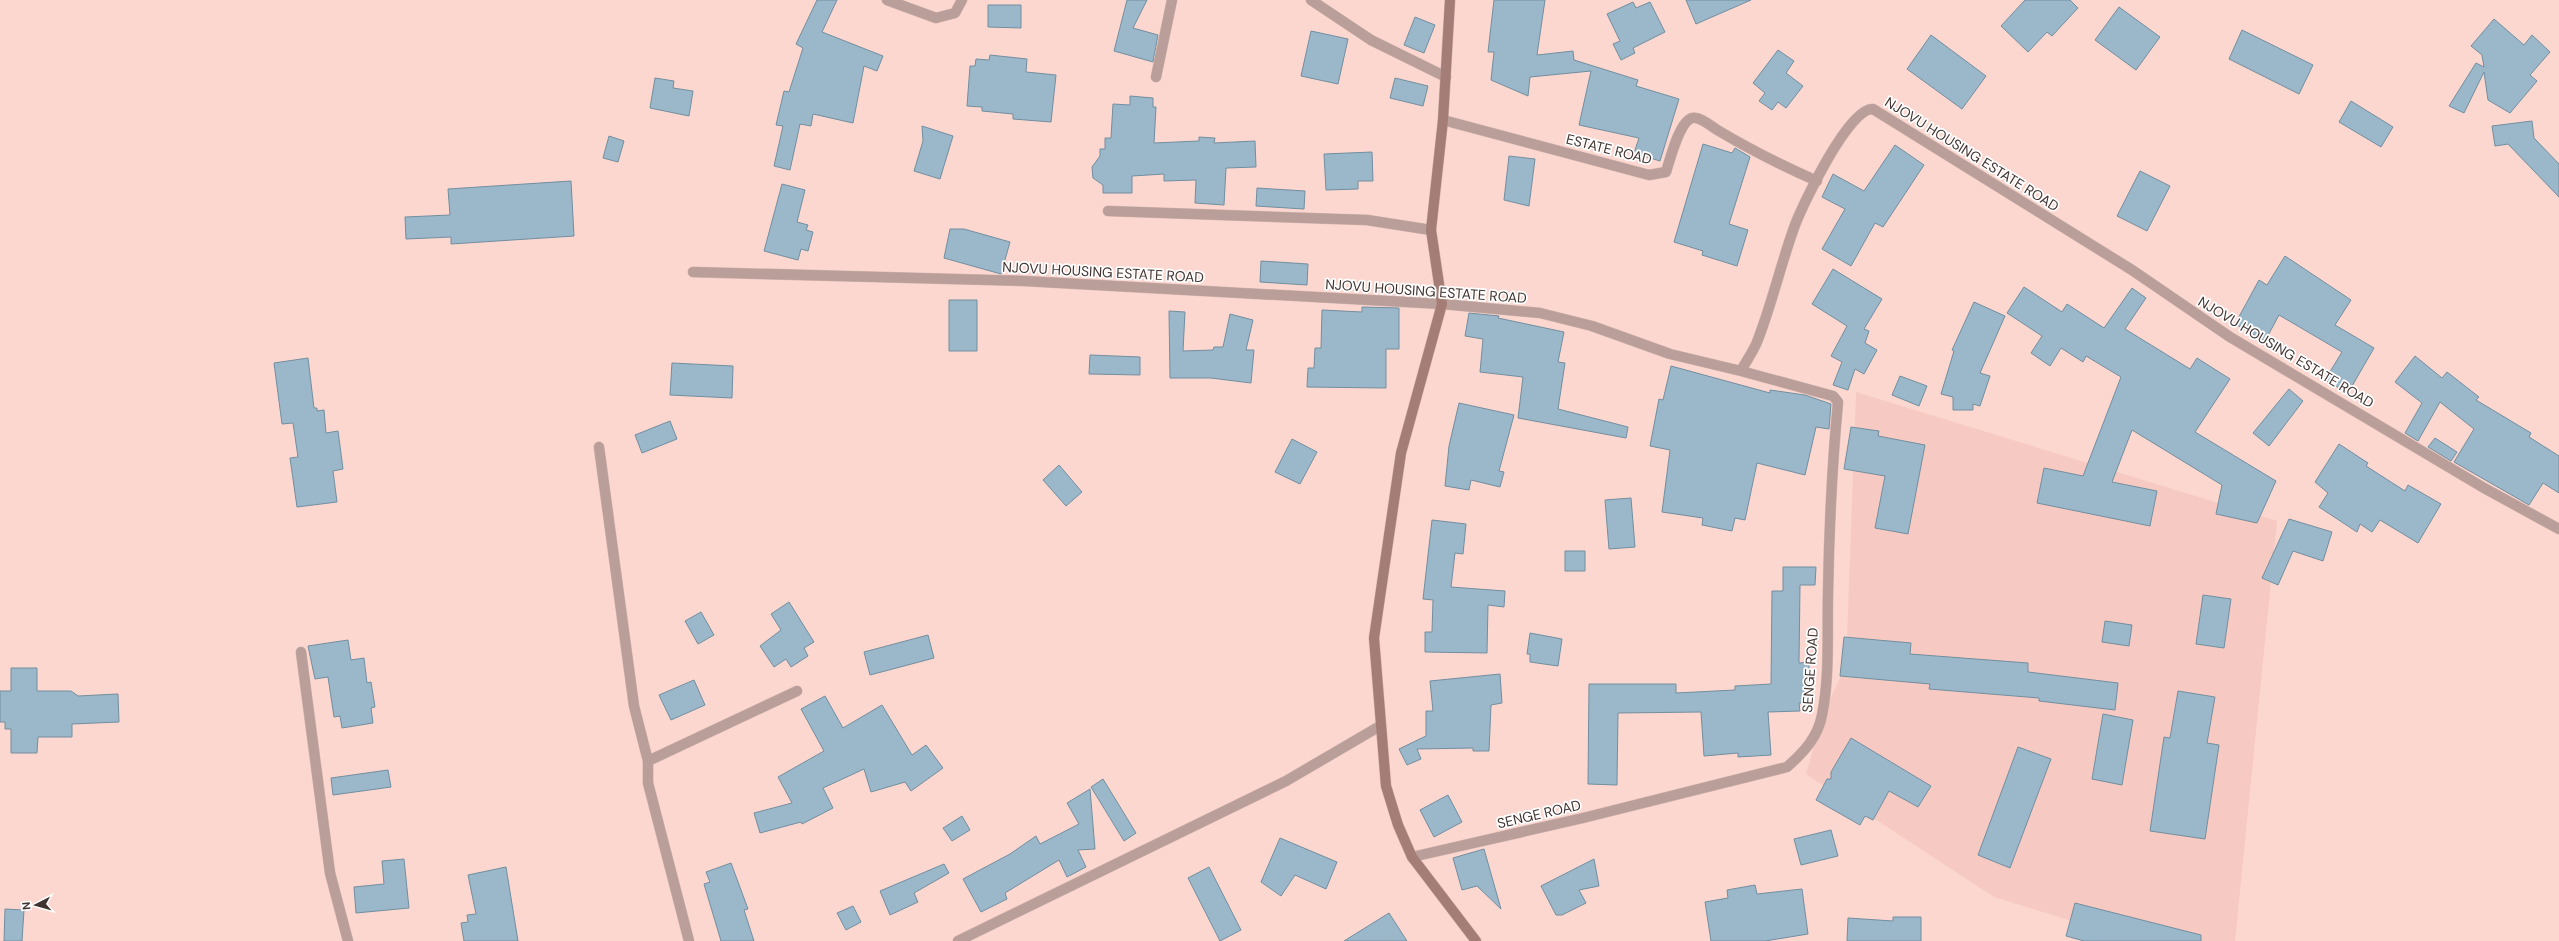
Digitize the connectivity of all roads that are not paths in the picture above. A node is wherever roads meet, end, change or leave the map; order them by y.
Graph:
1 (887, 0) edge
2 (962, 0) edge
3 (1172, 0) edge
4 (1311, 0) edge
5 (1450, 0) edge
6 (1156, 77) dead end
7 (1446, 77) junction
8 (1444, 120) junction
9 (1817, 182) junction
10 (1108, 211) dead end
11 (1431, 230) junction
12 (693, 272) dead end
13 (1442, 304) junction
14 (1741, 371) junction
15 (599, 447) dead end
16 (2559, 528) edge
17 (302, 652) dead end
18 (798, 691) dead end
19 (1380, 726) junction
20 (648, 761) junction
21 (1412, 856) junction
22 (348, 941) edge
23 (689, 941) edge
24 (958, 941) edge
25 (1476, 941) edge

1 - 2 street
3 - 6 street
4 - 7 street
5 - 7 street
7 - 8 street
8 - 9 street, ESTATE ROAD
8 - 11 street
9 - 14 street, NJOVU HOUSING ESTATE ROAD
9 - 16 street, NJOVU HOUSING ESTATE ROAD
10 - 11 street
11 - 13 street
12 - 13 street, NJOVU HOUSING ESTATE ROAD
13 - 14 street, NJOVU HOUSING ESTATE ROAD
13 - 19 street
14 - 21 street, SENGE ROAD
15 - 20 street
17 - 22 street
18 - 20 street
19 - 21 street
19 - 24 street
20 - 23 street
21 - 25 street

